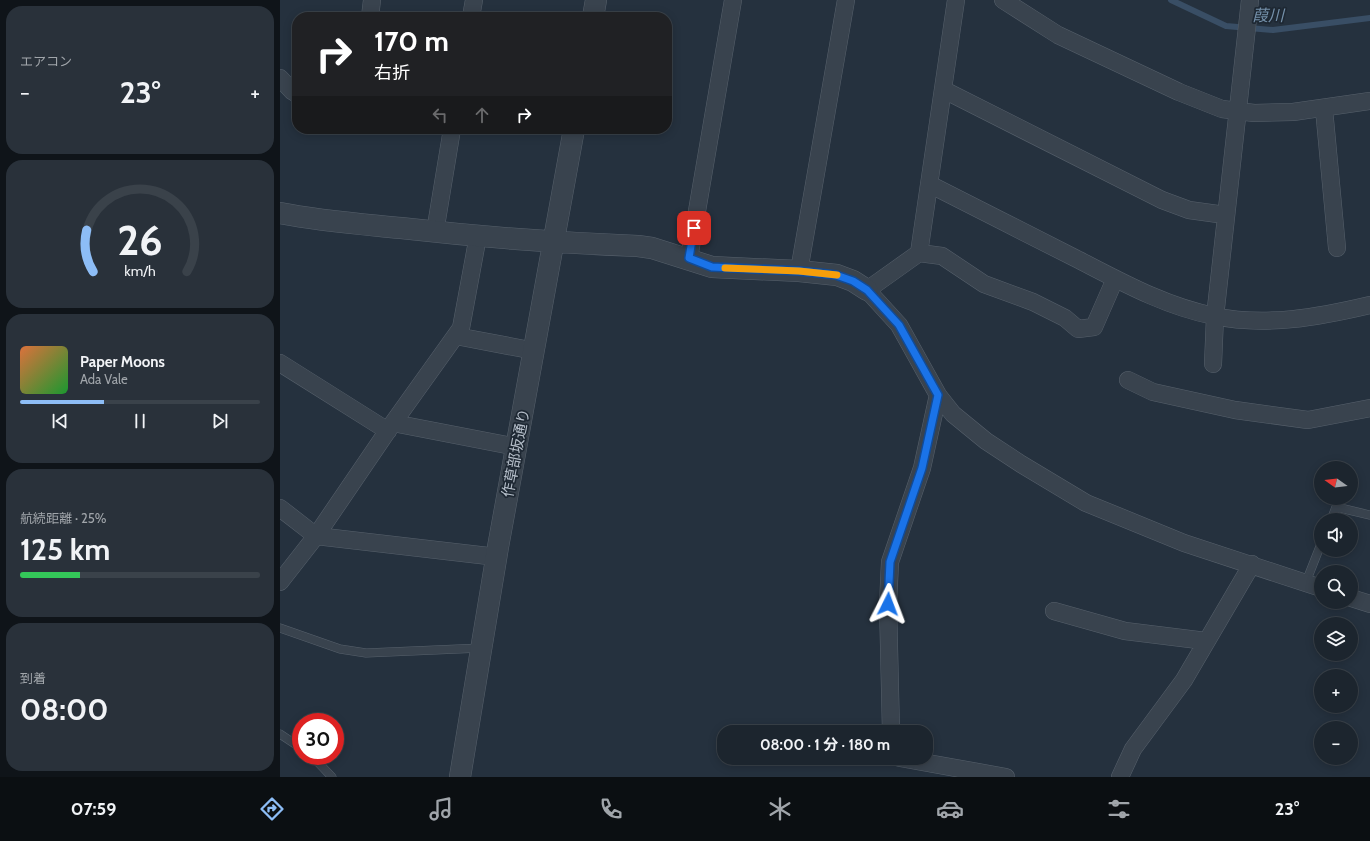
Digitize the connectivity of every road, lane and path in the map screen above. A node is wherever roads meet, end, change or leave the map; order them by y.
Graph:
1 (372, 0) edge
2 (474, 0) edge
3 (596, 0) edge
4 (733, 0) edge
5 (846, 0) edge
6 (956, 0) edge
7 (1003, 0) edge
8 (1249, 2) edge
9 (371, 12) edge
10 (472, 12) edge
11 (594, 12) edge
12 (280, 78) edge
13 (944, 90) junction
14 (292, 91) edge
15 (1370, 101) edge
16 (1324, 108) junction
17 (1237, 112) junction
18 (451, 134) edge
19 (573, 134) edge
20 (929, 184) junction
21 (280, 213) edge
22 (1225, 215) junction
23 (435, 232) junction
24 (478, 236) junction
25 (555, 243) junction
26 (1337, 248) dead end
27 (919, 253) junction
28 (689, 258) junction
29 (799, 271) junction
30 (1114, 279) junction
31 (867, 290) junction
32 (1370, 306) edge
33 (1215, 317) junction
34 (456, 336) junction
35 (535, 351) junction
36 (280, 363) edge
37 (1213, 364) dead end
38 (1128, 380) dead end
39 (938, 395) junction
40 (1370, 408) edge
41 (390, 427) junction
42 (517, 448) junction
43 (280, 508) edge
44 (1334, 513) edge
45 (1370, 515) edge
46 (316, 536) junction
47 (497, 557) junction
48 (1318, 557) edge
49 (1252, 564) junction
50 (280, 582) edge
51 (1313, 585) edge
52 (1358, 600) edge
53 (1370, 604) edge
54 (1054, 611) dead end
55 (280, 628) edge
56 (1206, 641) junction
57 (482, 648) junction
58 (891, 725) edge
59 (280, 734) edge
60 (292, 742) edge
61 (933, 764) edge
62 (321, 765) edge
63 (332, 777) edge
64 (460, 777) edge
65 (1006, 777) edge
66 (1120, 777) edge

1 - 9 street
2 - 10 street
3 - 11 street
4 - 28 street
5 - 29 street
6 - 13 street
7 - 17 street
8 - 17 street
12 - 14 street
13 - 20 street
13 - 22 street
15 - 16 street
16 - 17 street
16 - 26 street
17 - 22 street
18 - 23 street
19 - 25 street, 作草部坂通り
20 - 27 street
20 - 30 street
21 - 23 street
22 - 33 street
23 - 24 street
24 - 25 street
24 - 34 street
25 - 28 street
25 - 35 street, 作草部坂通り
27 - 30 street
27 - 31 street
28 - 29 street
29 - 31 street
30 - 33 street
31 - 39 street
32 - 33 street
33 - 37 street
34 - 35 street
34 - 41 street
35 - 42 street, 作草部坂通り
36 - 41 street
38 - 40 street
39 - 49 street
39 - 58 street
41 - 42 street
41 - 46 street
42 - 47 street, 作草部坂通り
43 - 46 street
44 - 45 lane
46 - 47 street
46 - 50 street
47 - 57 street, 作草部坂通り
48 - 51 lane
49 - 51 street
49 - 56 street
52 - 53 street
54 - 56 street
55 - 57 lane
56 - 66 street
57 - 64 street, 作草部坂通り
59 - 60 lane
61 - 65 street
62 - 63 lane

